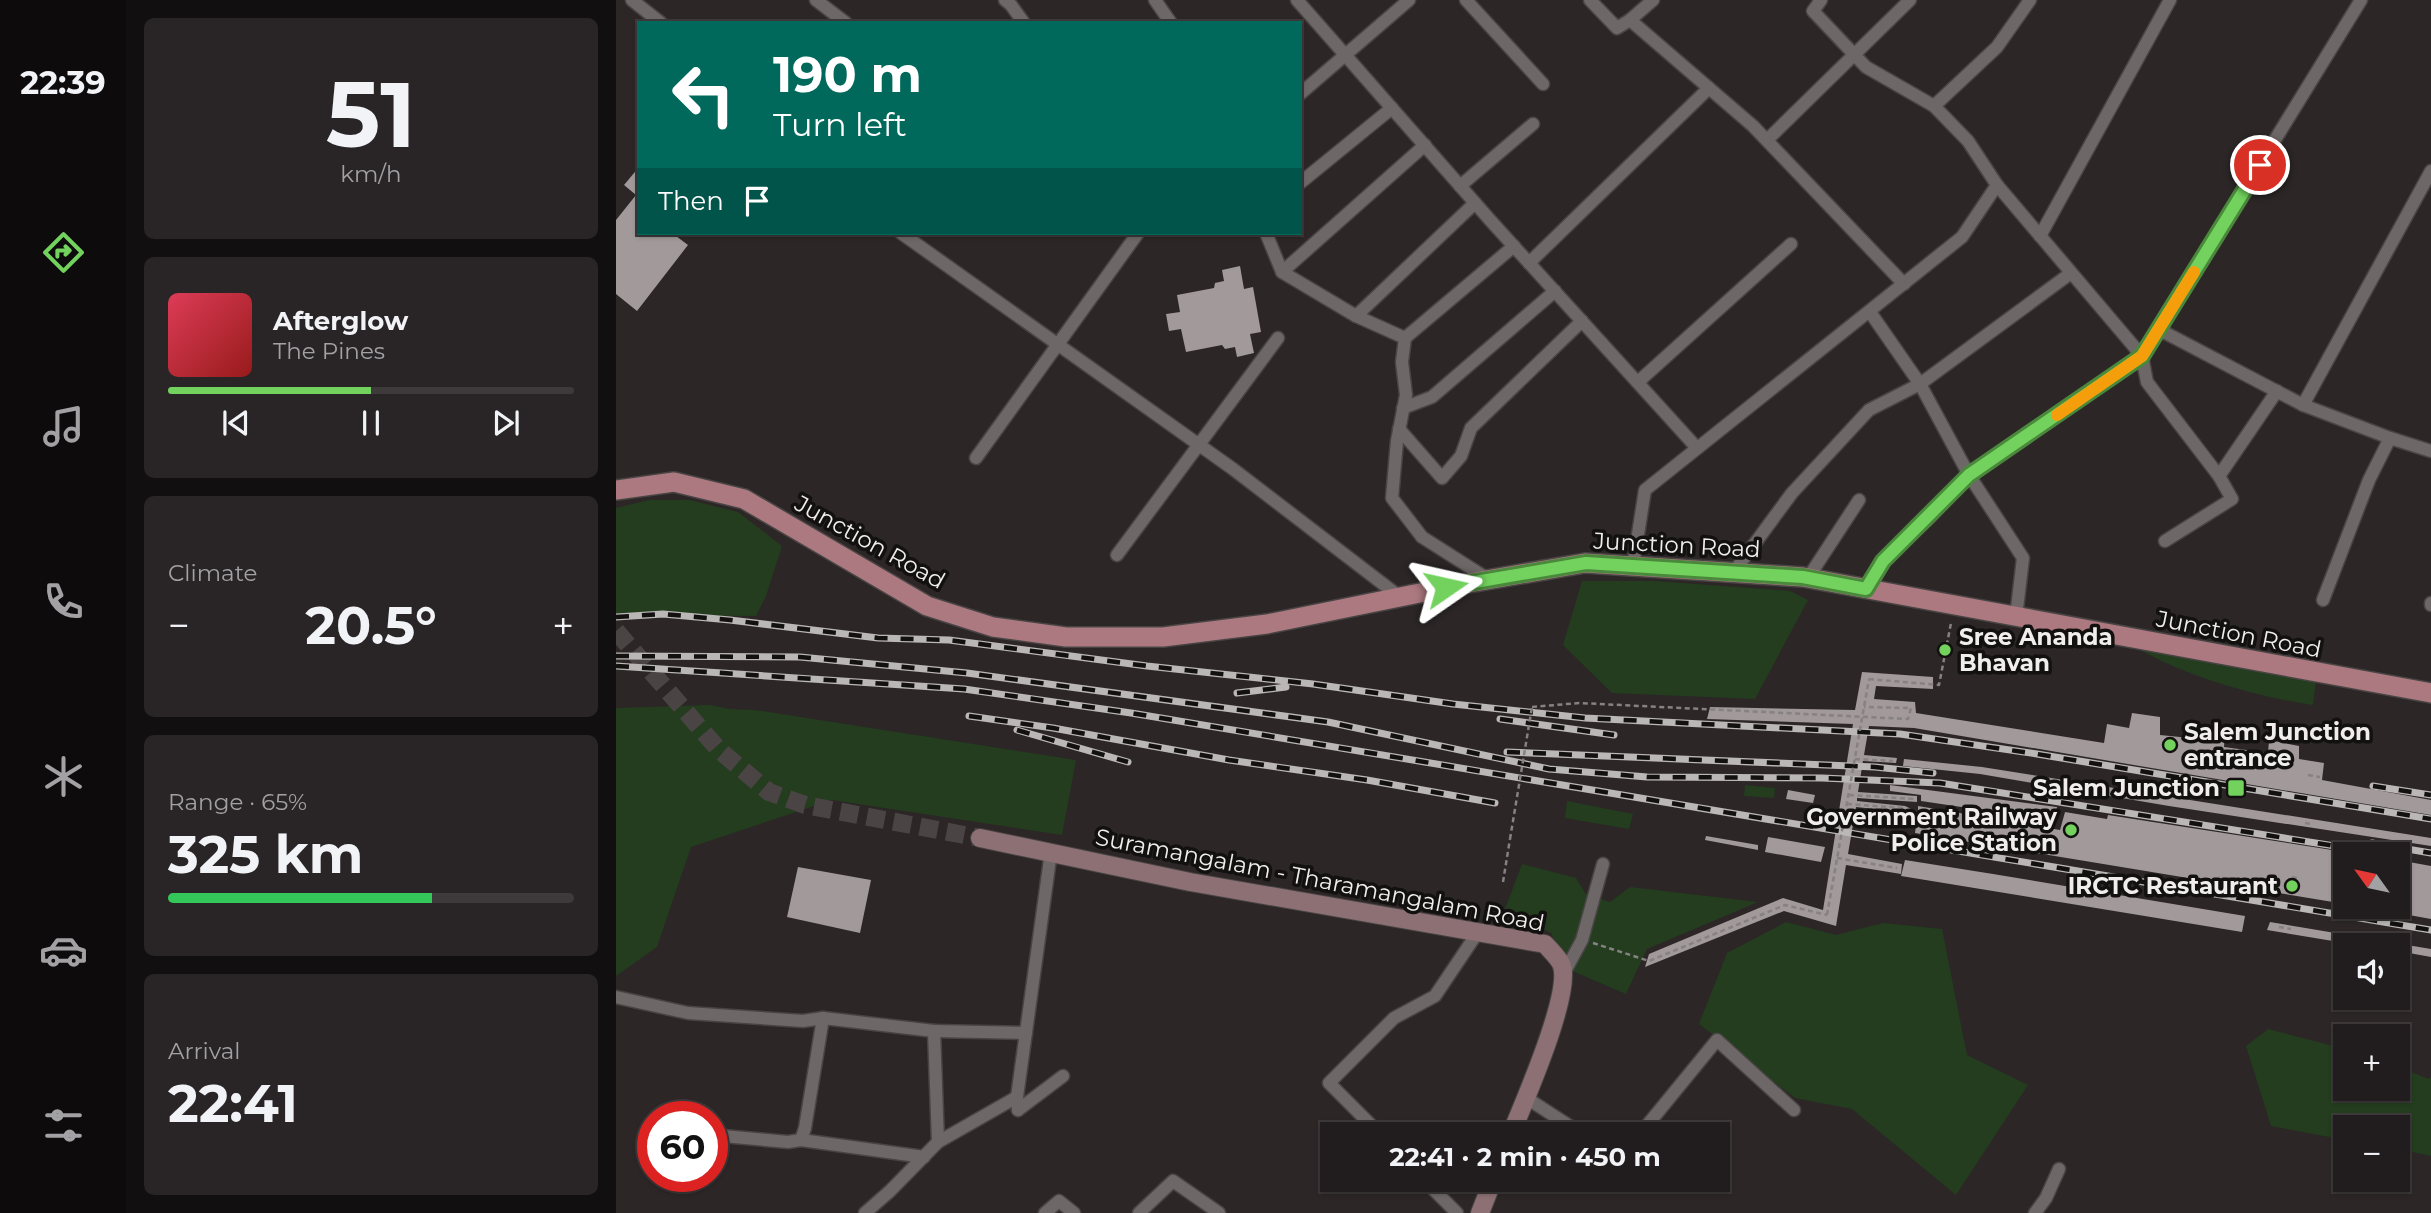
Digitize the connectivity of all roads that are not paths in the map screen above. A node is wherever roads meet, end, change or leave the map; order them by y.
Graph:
1 (632, 0) edge
2 (816, 0) edge
3 (1005, 0) edge
4 (1156, 0) edge
5 (1297, 0) edge
6 (1409, 0) edge
7 (1466, 0) edge
8 (1590, 0) edge
9 (1653, 0) edge
10 (1821, 0) edge
11 (1910, 0) edge
12 (2030, 0) edge
13 (2170, 0) edge
14 (2361, 0) edge
15 (1630, 20) junction
16 (658, 21) edge
17 (843, 21) edge
18 (1023, 21) edge
19 (1170, 21) edge
20 (1855, 55) junction
21 (1346, 56) junction
22 (1543, 84) dead end
23 (1709, 88) junction
24 (1302, 92) edge
25 (1934, 106) junction
26 (1392, 108) junction
27 (1533, 124) dead end
28 (1767, 140) junction
29 (1425, 145) junction
30 (2431, 171) edge
31 (1302, 181) edge
32 (1997, 185) junction
33 (1460, 186) junction
34 (1475, 203) junction
35 (904, 235) edge
36 (924, 235) edge
37 (1137, 235) edge
38 (1267, 235) edge
39 (2040, 236) junction
40 (917, 244) junction
41 (1791, 244) dead end
42 (1514, 246) junction
43 (1530, 263) junction
44 (1282, 272) junction
45 (2071, 273) junction
46 (1904, 284) junction
47 (1555, 291) junction
48 (1870, 312) junction
49 (1356, 316) junction
50 (1582, 321) junction
51 (2158, 329) junction
52 (1278, 338) dead end
53 (1405, 338) junction
54 (1057, 344) junction
55 (2142, 356) junction
56 (1638, 382) junction
57 (1920, 384) junction
58 (2277, 391) junction
59 (2303, 405) junction
60 (1403, 408) junction
61 (1399, 429) junction
62 (2390, 438) junction
63 (1200, 445) junction
64 (1697, 447) junction
65 (2431, 451) edge
66 (976, 458) dead end
67 (1969, 475) junction
68 (2219, 476) junction
69 (616, 490) edge
70 (1859, 500) dead end
71 (2165, 541) dead end
72 (1116, 555) dead end
73 (1633, 566) junction
74 (1733, 573) junction
75 (1808, 578) junction
76 (1488, 579) junction
77 (1866, 589) junction
78 (1400, 597) junction
79 (2323, 600) dead end
80 (2016, 617) junction
81 (2431, 693) edge
82 (980, 838) tunnel mouth
83 (1051, 852) junction
84 (1603, 864) dead end
85 (1478, 932) junction
86 (1563, 975) junction
87 (616, 997) edge
88 (823, 1018) junction
89 (934, 1031) junction
90 (1026, 1033) junction
91 (1063, 1076) dead end
92 (1017, 1097) junction
93 (1525, 1097) junction
94 (1794, 1110) dead end
95 (1368, 1122) edge
96 (1516, 1122) edge
97 (1564, 1122) edge
98 (1650, 1122) edge
99 (728, 1136) edge
100 (801, 1140) junction
101 (938, 1142) junction
102 (923, 1157) junction
103 (2059, 1169) dead end
104 (1436, 1192) edge
105 (1488, 1192) edge
106 (864, 1213) edge
107 (1045, 1213) edge
108 (1074, 1213) edge
109 (1139, 1213) edge
110 (1219, 1213) edge
111 (1457, 1213) edge
112 (1480, 1213) edge
113 (2035, 1213) edge

1 - 16 street
2 - 17 street
3 - 18 street
4 - 19 street
5 - 21 street
6 - 21 street
7 - 22 street
8 - 15 street
9 - 15 street
10 - 20 street
11 - 20 street
12 - 25 street
13 - 39 street
14 - 51 street
15 - 23 street
20 - 25 street
20 - 28 street
21 - 24 street
21 - 26 street
23 - 28 street
23 - 43 street
25 - 32 street
26 - 29 street
26 - 31 street
27 - 33 street
28 - 46 street
29 - 33 street
29 - 44 street
30 - 59 street
32 - 39 street
32 - 46 street
33 - 34 street
34 - 42 street
34 - 49 street
35 - 40 street
36 - 40 street
37 - 54 street
38 - 44 street
39 - 45 street
40 - 54 street
41 - 56 street
42 - 43 street
42 - 53 street
43 - 47 street
44 - 49 street
45 - 55 street
45 - 57 street
46 - 48 street
47 - 50 street
47 - 60 street
48 - 57 street
48 - 64 street
49 - 53 street
50 - 56 street
50 - 61 street
51 - 55 street
51 - 58 street
52 - 63 street
53 - 60 street
54 - 63 street
54 - 66 street
55 - 67 street
55 - 68 street
56 - 64 street
57 - 67 street
57 - 74 street
58 - 59 street
58 - 68 street
59 - 62 street
60 - 61 street
61 - 76 street
62 - 65 street
62 - 79 street
63 - 72 street
63 - 78 street
64 - 73 street
67 - 77 street
67 - 80 street
68 - 71 street
69 - 78 main road, Junction Road
70 - 75 street
73 - 74 main road, Junction Road
73 - 76 main road, Junction Road
74 - 75 main road, Junction Road
75 - 77 main road, Junction Road
76 - 78 main road, Junction Road
77 - 80 main road, Junction Road
80 - 81 main road, Junction Road
82 - 83 main road, Suramangalam - Tharamangalam Road
83 - 85 main road, Suramangalam - Tharamangalam Road
83 - 90 street
84 - 86 street
85 - 86 main road, Suramangalam - Tharamangalam Road
85 - 95 street
86 - 93 main road
87 - 88 street
88 - 89 street
88 - 100 street
89 - 90 street
89 - 101 street
90 - 92 street
91 - 92 street
92 - 101 street
93 - 96 main road
93 - 97 street
94 - 98 street
99 - 100 street
100 - 102 street
101 - 102 street
102 - 106 street
103 - 113 street
104 - 111 street
105 - 112 main road
107 - 108 street
109 - 110 street

